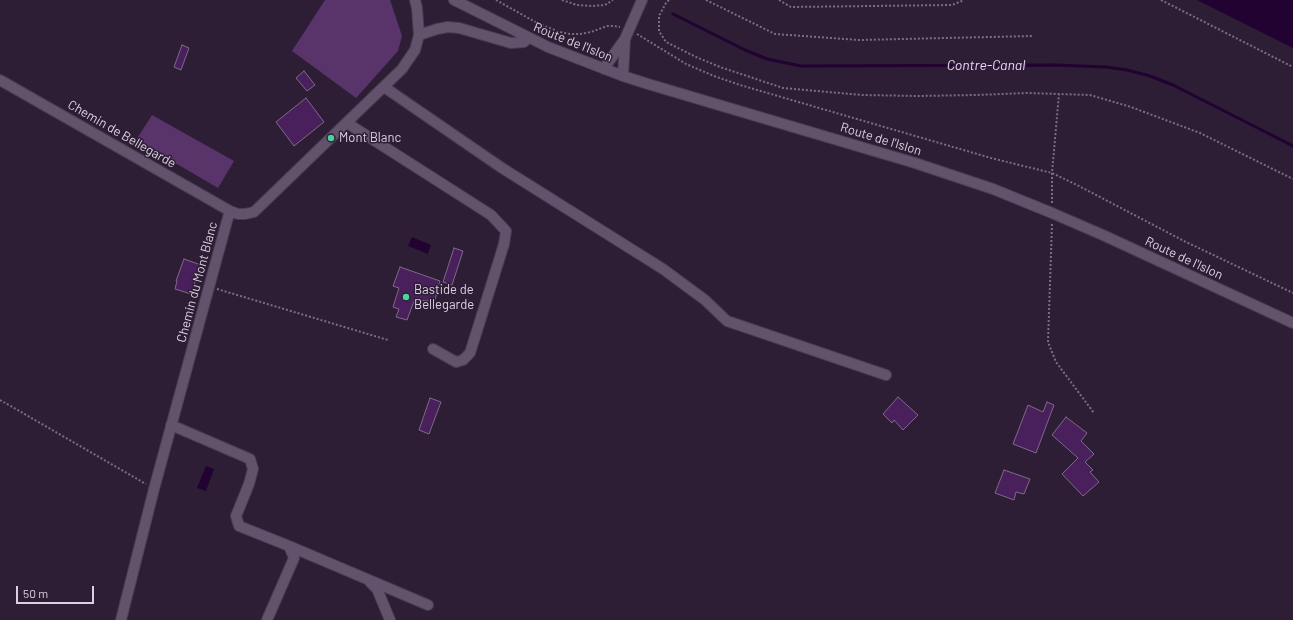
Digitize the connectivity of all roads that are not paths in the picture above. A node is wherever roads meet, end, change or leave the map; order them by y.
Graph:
1 (415, 0) edge
2 (454, 0) edge
3 (642, 0) edge
4 (419, 35) junction
5 (528, 38) junction
6 (625, 39) junction
7 (604, 69) junction
8 (623, 76) junction
9 (0, 80) edge
10 (384, 87) junction
11 (347, 123) junction
12 (230, 211) junction
13 (1293, 323) edge
14 (433, 349) dead end
15 (886, 375) dead end
16 (171, 425) junction
17 (289, 546) junction
18 (368, 580) junction
19 (428, 604) dead end
20 (121, 620) edge
21 (267, 620) edge
22 (390, 620) edge

1 - 4 street, Chemin du Mont Blanc
2 - 5 street, Route de l'Islon
3 - 6 street
4 - 5 street
4 - 10 street, Chemin du Mont Blanc
5 - 7 street, Route de l'Islon
6 - 7 street
6 - 8 street
7 - 8 street, Route de l'Islon
8 - 13 street, Route de l'Islon
9 - 12 street, Chemin de Bellegarde
10 - 11 street, Chemin du Mont Blanc
10 - 15 street
11 - 12 street, Chemin du Mont Blanc
11 - 14 street
12 - 16 street, Chemin du Mont Blanc
16 - 17 street
16 - 20 street, Chemin du Mont Blanc
17 - 18 street
17 - 21 street
18 - 19 street
18 - 22 street

